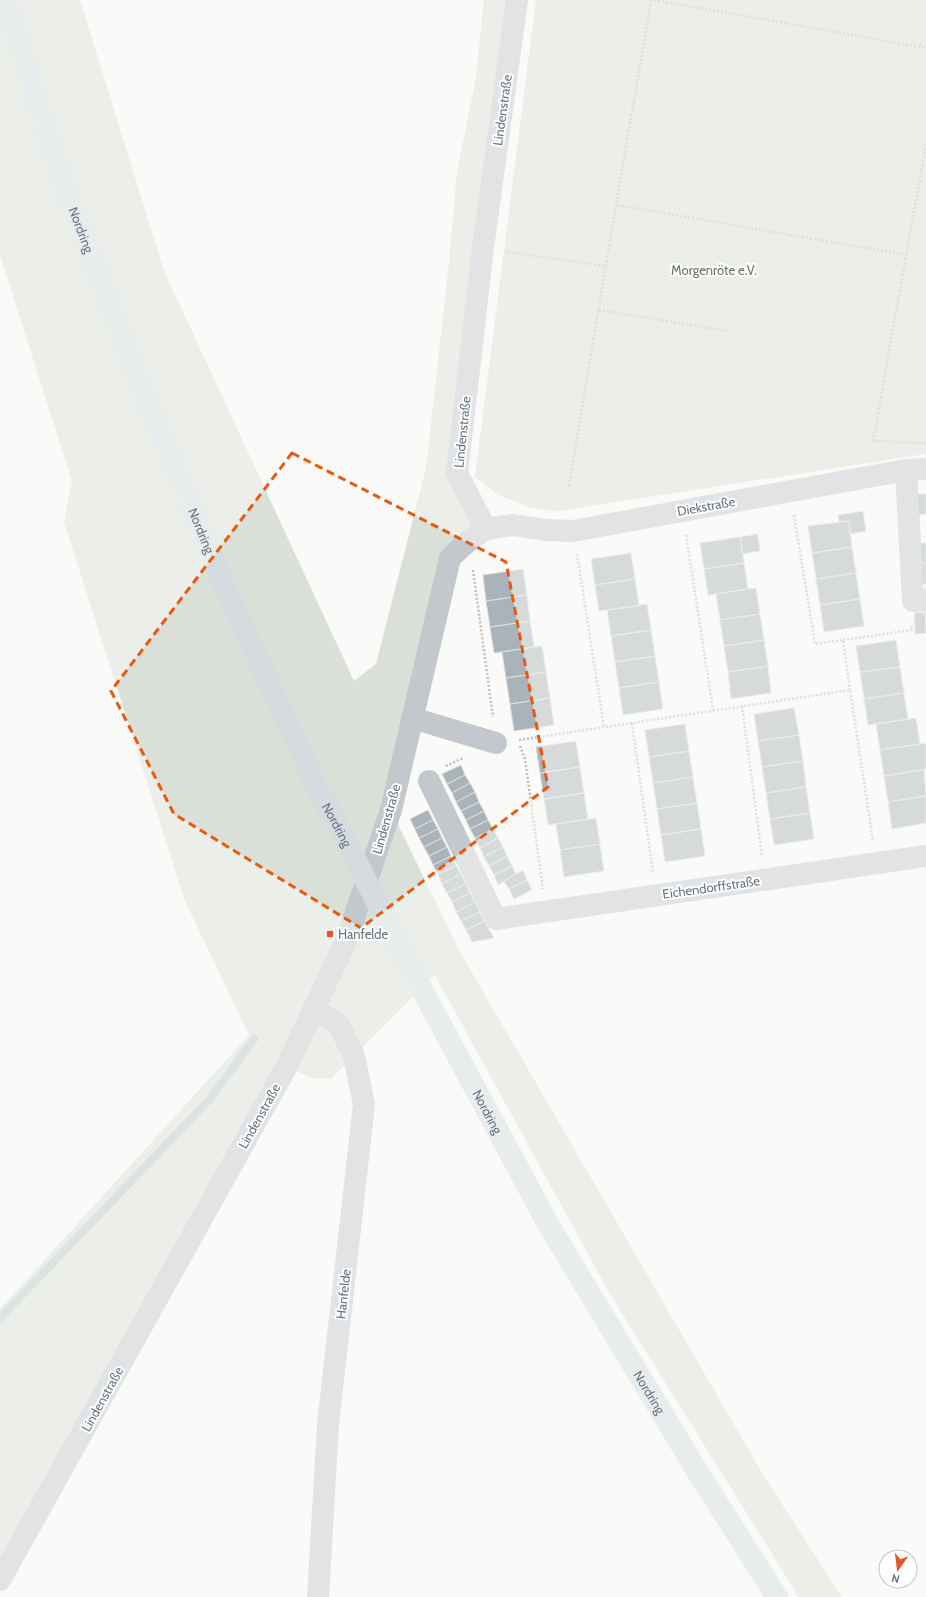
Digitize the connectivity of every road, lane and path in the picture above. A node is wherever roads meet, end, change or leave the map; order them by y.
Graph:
1 (6, 0) edge
2 (517, 0) edge
3 (651, 0) edge
4 (654, 0) edge
5 (926, 48) edge
6 (926, 144) edge
7 (617, 205) junction
8 (483, 248) junction
9 (907, 255) junction
10 (606, 266) junction
11 (599, 310) junction
12 (729, 331) dead end
13 (926, 443) edge
14 (916, 470) edge
15 (570, 486) dead end
16 (791, 491) junction
17 (682, 511) junction
18 (486, 529) junction
19 (917, 529) edge
20 (573, 530) junction
21 (450, 558) junction
22 (919, 601) edge
23 (843, 640) junction
24 (850, 690) junction
25 (742, 706) junction
26 (713, 710) junction
27 (412, 718) junction
28 (632, 723) junction
29 (604, 727) junction
30 (496, 743) junction
31 (429, 781) joint
32 (926, 856) edge
33 (877, 863) junction
34 (765, 879) junction
35 (656, 895) junction
36 (546, 911) junction
37 (313, 1010) junction
38 (0, 1580) edge
39 (318, 1597) edge
40 (777, 1597) edge

1 - 40 main road, Nordring
2 - 8 street, Lindenstraße
3 - 7 path
4 - 5 path
6 - 9 path
7 - 9 path
7 - 10 path
8 - 10 path
8 - 18 street, Lindenstraße
9 - 13 path
10 - 11 path
11 - 12 path
11 - 15 path
14 - 16 street, Diekstraße
14 - 19 street
16 - 17 street, Diekstraße
16 - 23 path
17 - 20 street, Diekstraße
17 - 26 path
18 - 20 street, Diekstraße
18 - 21 street
19 - 22 street
20 - 29 path
21 - 27 street, Lindenstraße
21 - 30 path
22 - 23 path
23 - 24 path
24 - 25 path
24 - 33 path
25 - 26 path
25 - 34 path
26 - 28 path
27 - 30 street
27 - 37 street, Lindenstraße
28 - 29 path
28 - 35 path
29 - 36 path
30 - 31 path
31 - 36 street, Eichendorffstraße
32 - 33 street, Eichendorffstraße
33 - 34 street, Eichendorffstraße
34 - 35 street, Eichendorffstraße
35 - 36 street, Eichendorffstraße
37 - 38 street, Lindenstraße
37 - 39 street, Hanfelde

